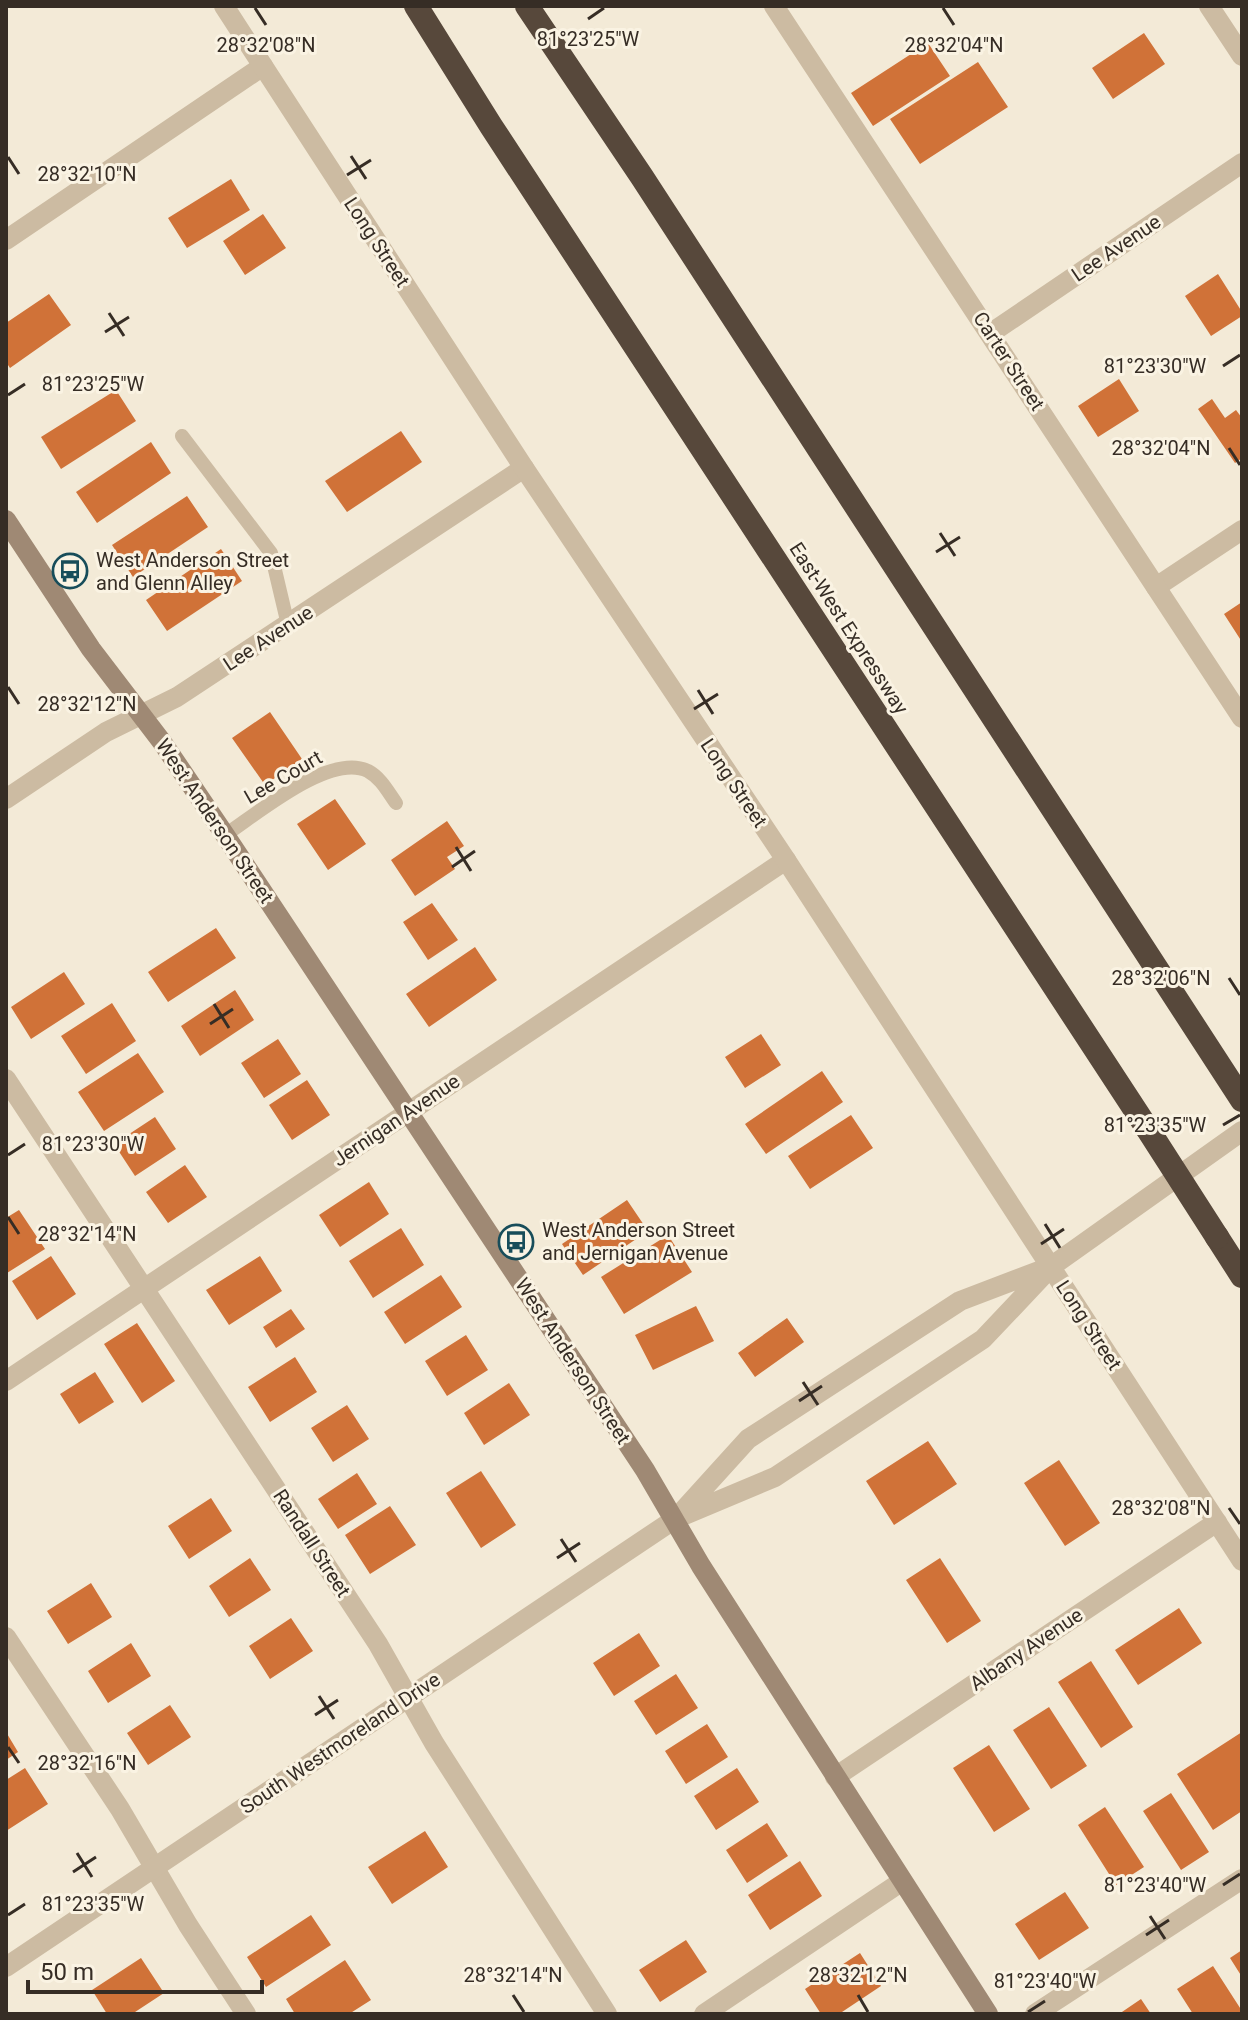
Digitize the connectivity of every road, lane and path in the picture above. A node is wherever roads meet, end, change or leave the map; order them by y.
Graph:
1 (224, 6) edge
2 (399, 6) edge
3 (416, 6) edge
4 (527, 6) edge
5 (774, 6) edge
6 (1209, 6) edge
7 (1242, 56) edge
8 (263, 66) junction
9 (491, 126) junction
10 (1242, 163) edge
11 (6, 240) edge
12 (991, 333) junction
13 (182, 436) dead end
14 (524, 468) junction
15 (6, 520) edge
16 (1242, 530) edge
17 (1156, 587) junction
18 (288, 625) junction
19 (142, 715) junction
20 (1242, 718) edge
21 (6, 799) edge
22 (396, 803) dead end
23 (225, 835) junction
24 (786, 860) junction
25 (6, 1079) edge
26 (1242, 1100) edge
27 (408, 1112) junction
28 (1242, 1131) edge
29 (1052, 1266) junction
30 (1240, 1276) edge
31 (144, 1288) junction
32 (9, 1373) edge
33 (675, 1519) junction
34 (1217, 1522) junction
35 (1242, 1561) edge
36 (6, 1637) edge
37 (408, 1696) junction
38 (835, 1777) junction
39 (154, 1869) junction
40 (1242, 1879) edge
41 (901, 1882) junction
42 (6, 1967) edge
43 (246, 2014) edge
44 (607, 2014) edge
45 (704, 2014) edge
46 (988, 2014) edge
47 (1035, 2014) edge

1 - 8 street, Long Street
2 - 9 highway
3 - 9 highway, East-West Expressway
4 - 26 highway
5 - 12 street, Carter Street
6 - 7 street
8 - 11 street
8 - 14 street, Long Street
9 - 30 highway, East-West Expressway, bridge
10 - 12 street, Lee Avenue
12 - 17 street, Carter Street
13 - 18 lane
14 - 18 street, Lee Avenue
14 - 24 street, Long Street
15 - 19 main road, West Anderson Street
16 - 17 street
17 - 20 street, Carter Street
18 - 19 street, Lee Avenue
19 - 21 street, Lee Avenue
19 - 23 main road, West Anderson Street
22 - 23 lane, Lee Court
23 - 27 main road, West Anderson Street
24 - 27 street, Jernigan Avenue
24 - 29 street, Long Street
25 - 31 street, Randall Street
27 - 31 street, Jernigan Avenue
27 - 33 main road, West Anderson Street
28 - 29 street, South Westmoreland Drive
29 - 33 street, South Westmoreland Drive
29 - 33 street, South Westmoreland Drive
29 - 34 street, Long Street
31 - 32 street, Jernigan Avenue
31 - 37 street, Randall Street
33 - 37 street, South Westmoreland Drive
33 - 38 main road, West Anderson Street
34 - 35 street, Long Street
34 - 38 street, Albany Avenue
36 - 39 street
37 - 39 street, South Westmoreland Drive
37 - 44 street, Randall Street
38 - 41 main road, West Anderson Street
39 - 42 street, South Westmoreland Drive
39 - 43 street
40 - 47 street
41 - 45 street
41 - 46 main road, West Anderson Street

